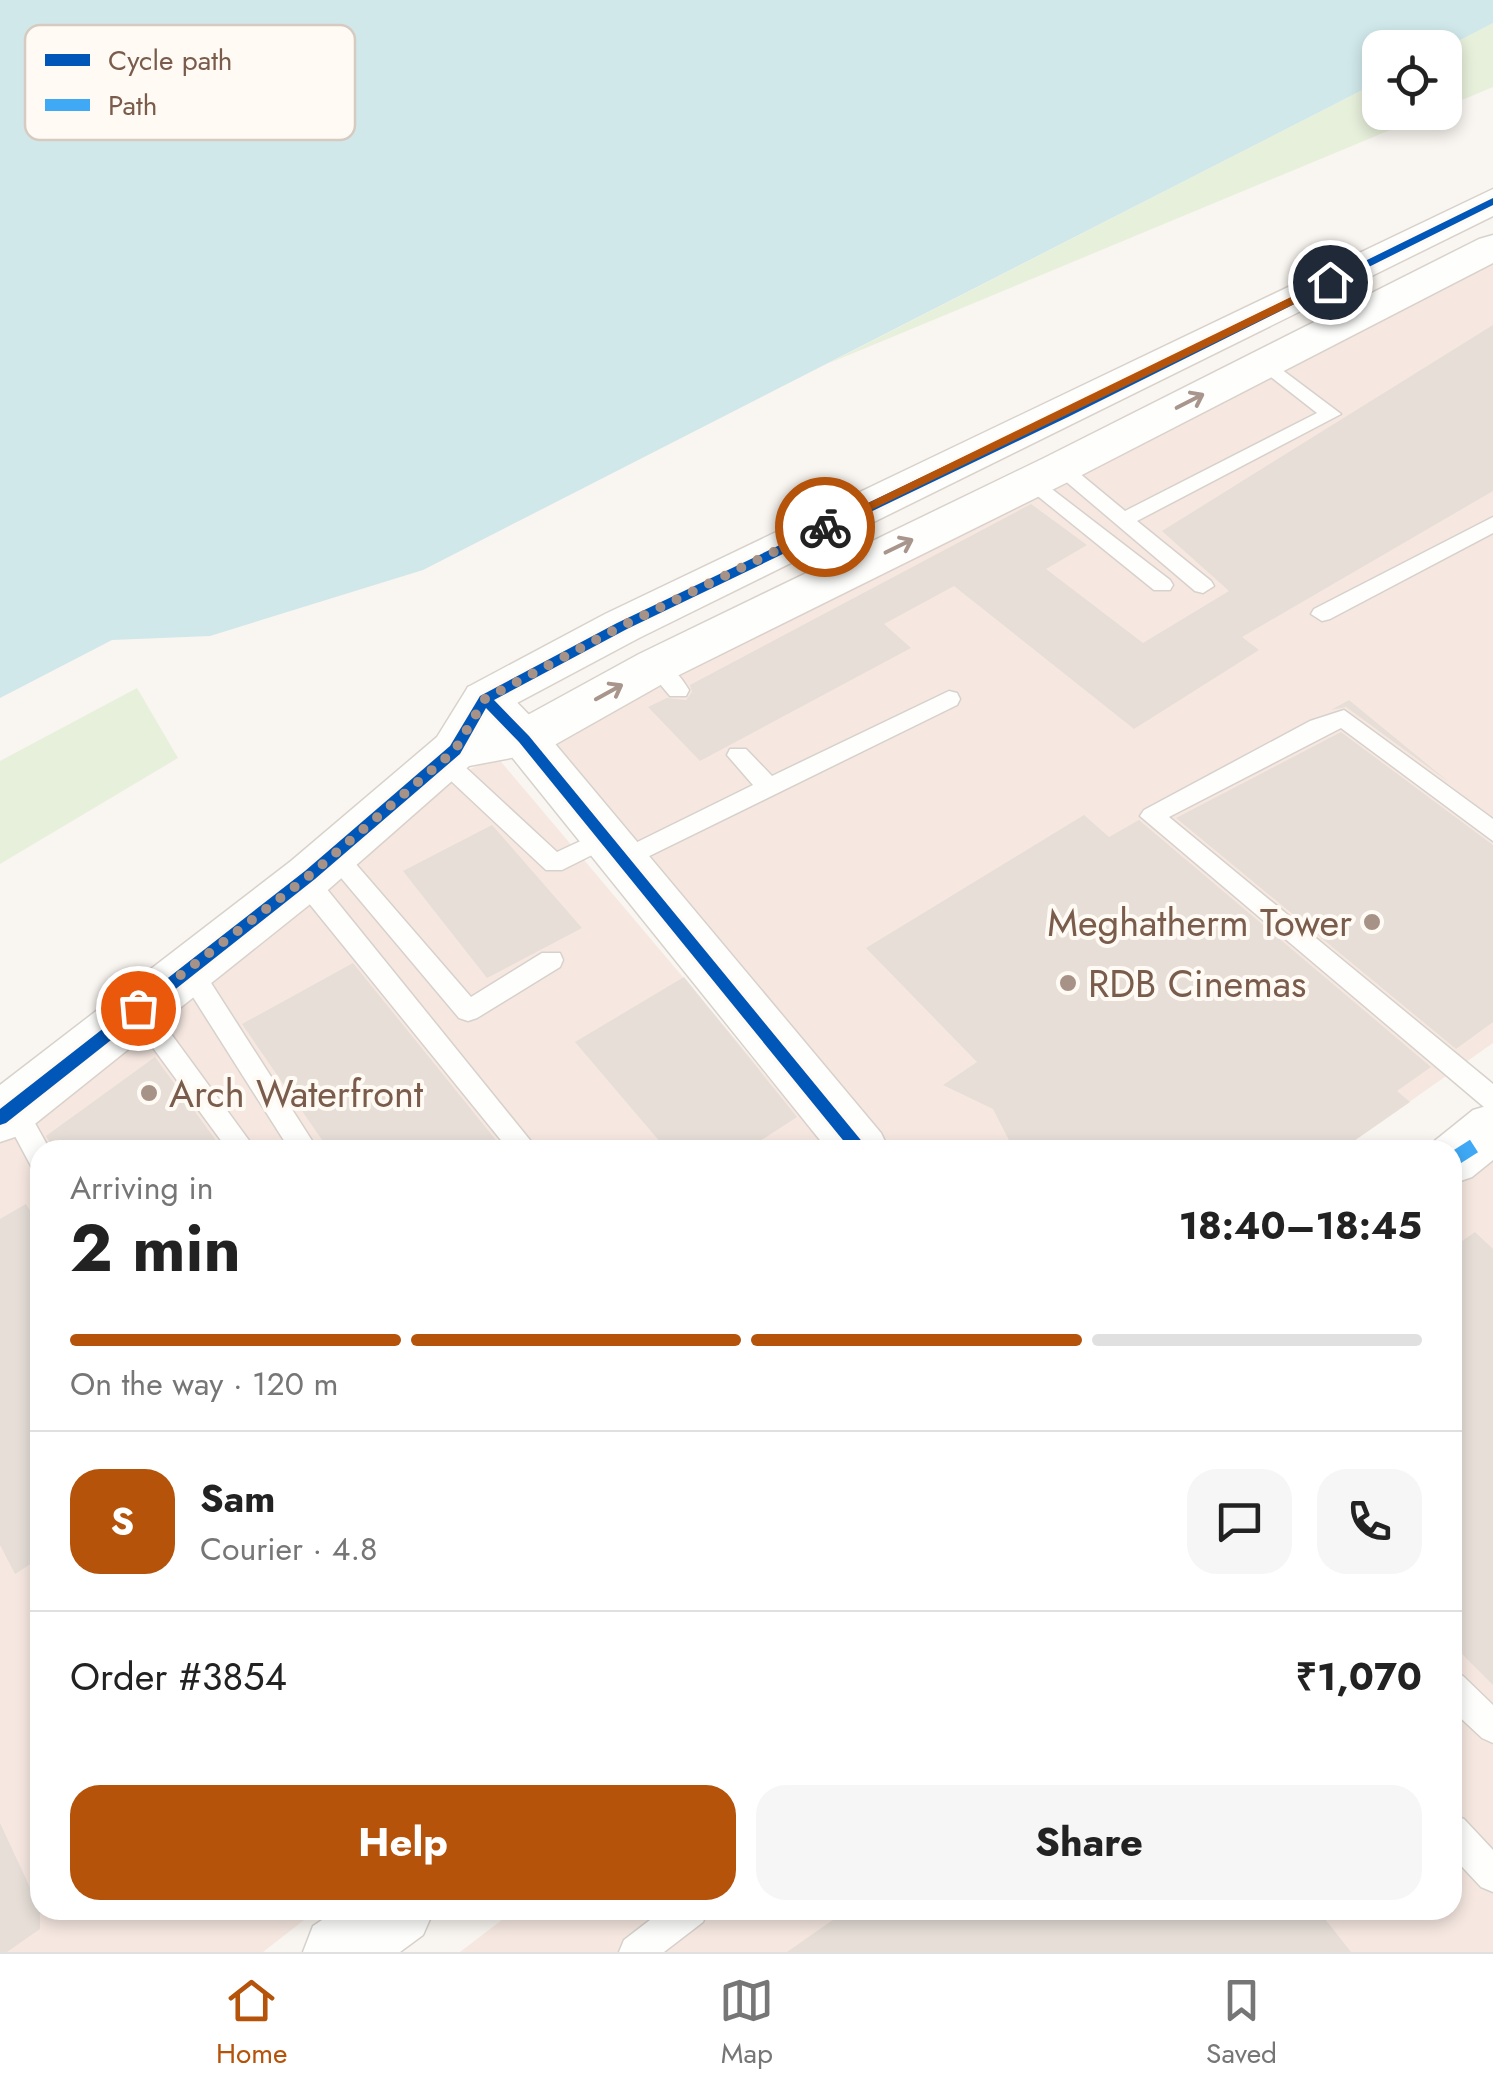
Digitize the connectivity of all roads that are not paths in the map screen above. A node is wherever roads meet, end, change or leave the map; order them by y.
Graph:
1 (1493, 201) edge
2 (1493, 248) edge
3 (1276, 308) junction
4 (1318, 336) junction
5 (1265, 363) junction
6 (956, 465) junction
7 (1028, 482) junction
8 (1123, 520) junction
9 (1493, 524) edge
10 (773, 552) junction
11 (1162, 585) dead end
12 (1202, 586) dead end
13 (813, 589) junction
14 (1322, 614) dead end
15 (622, 626) junction
16 (667, 678) junction
17 (485, 699) junction
18 (949, 699) dead end
19 (524, 740) junction
20 (449, 755) junction
21 (738, 755) dead end
22 (769, 788) junction
23 (1493, 832) edge
24 (612, 849) junction
25 (319, 866) junction
26 (551, 960) dead end
27 (188, 968) junction
28 (138, 1008) junction
29 (6, 1113) edge
30 (1481, 1139) edge
31 (235, 1140) edge
32 (299, 1140) edge
33 (518, 1140) edge
34 (852, 1140) edge
35 (30, 1145) edge
36 (1462, 1697) edge
37 (1493, 1727) edge
38 (1462, 1841) edge
39 (1493, 1875) edge
40 (384, 1920) edge
41 (678, 1920) edge
42 (339, 1952) edge
43 (636, 1952) edge

1 - 3 street
2 - 4 street
3 - 4 street
3 - 6 street
4 - 5 street
7 -> 5 street
5 - 8 lane
6 - 7 street
6 - 10 street
7 - 8 lane
7 - 11 lane
13 -> 7 street
8 - 12 lane
9 - 14 lane
10 - 13 street
10 - 15 street
13 - 16 street
15 - 16 street
15 - 17 street
19 -> 16 street
17 - 19 street
17 - 20 street
18 - 22 lane
19 - 20 street
19 - 24 street
20 - 24 lane
20 - 25 street
21 - 22 lane
22 - 24 lane
23 - 30 lane
24 - 34 street
25 - 26 lane
25 - 27 street
25 - 33 lane
27 - 28 street
27 - 32 lane
28 - 29 street
28 - 31 lane
29 - 35 lane
36 - 37 lane
38 - 39 lane
40 - 42 street
41 - 43 lane

